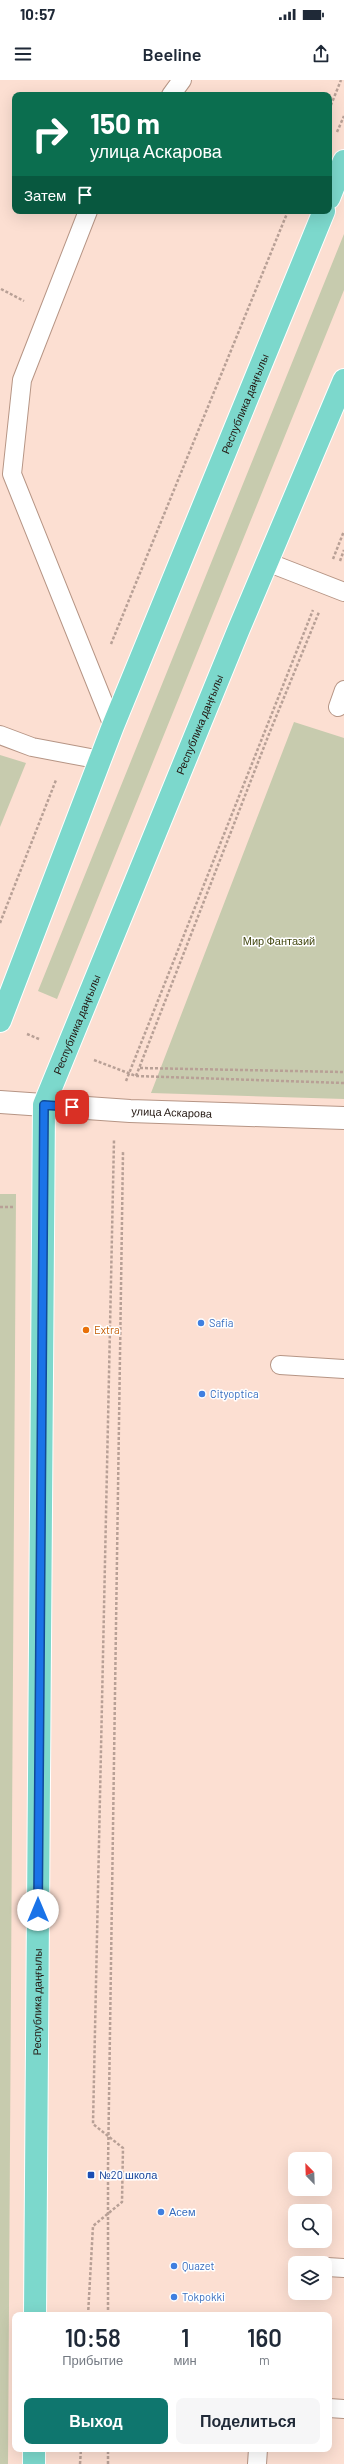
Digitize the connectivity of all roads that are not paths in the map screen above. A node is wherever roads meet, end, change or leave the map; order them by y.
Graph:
1 (182, 80) edge
2 (173, 92) edge
3 (344, 161) edge
4 (332, 191) edge
5 (87, 214) edge
6 (323, 214) edge
7 (344, 380) edge
8 (267, 562) junction
9 (332, 587) edge
10 (344, 690) edge
11 (338, 707) dead end
12 (113, 726) junction
13 (0, 735) edge
14 (100, 760) junction
15 (0, 1021) edge
16 (0, 1102) edge
17 (44, 1105) junction
18 (344, 1118) edge
19 (280, 1365) dead end
20 (344, 1369) edge
21 (35, 2312) edge
22 (332, 2408) edge
23 (344, 2409) edge
24 (34, 2452) edge
25 (258, 2452) edge
26 (34, 2464) edge
27 (257, 2464) edge

1 - 2 lane
3 - 4 main road
5 - 12 lane
6 - 12 main road, Республика даңғылы
7 - 8 main road, Республика даңғылы
8 - 9 lane
8 - 17 main road, Республика даңғылы
10 - 11 lane
12 - 14 main road, Республика даңғылы
13 - 14 lane
14 - 15 main road, Республика даңғылы
16 - 17 main road, улица Аскарова
17 - 18 main road, улица Аскарова
17 - 21 main road, Республика даңғылы
19 - 20 lane
22 - 23 lane
24 - 26 main road
25 - 27 lane

